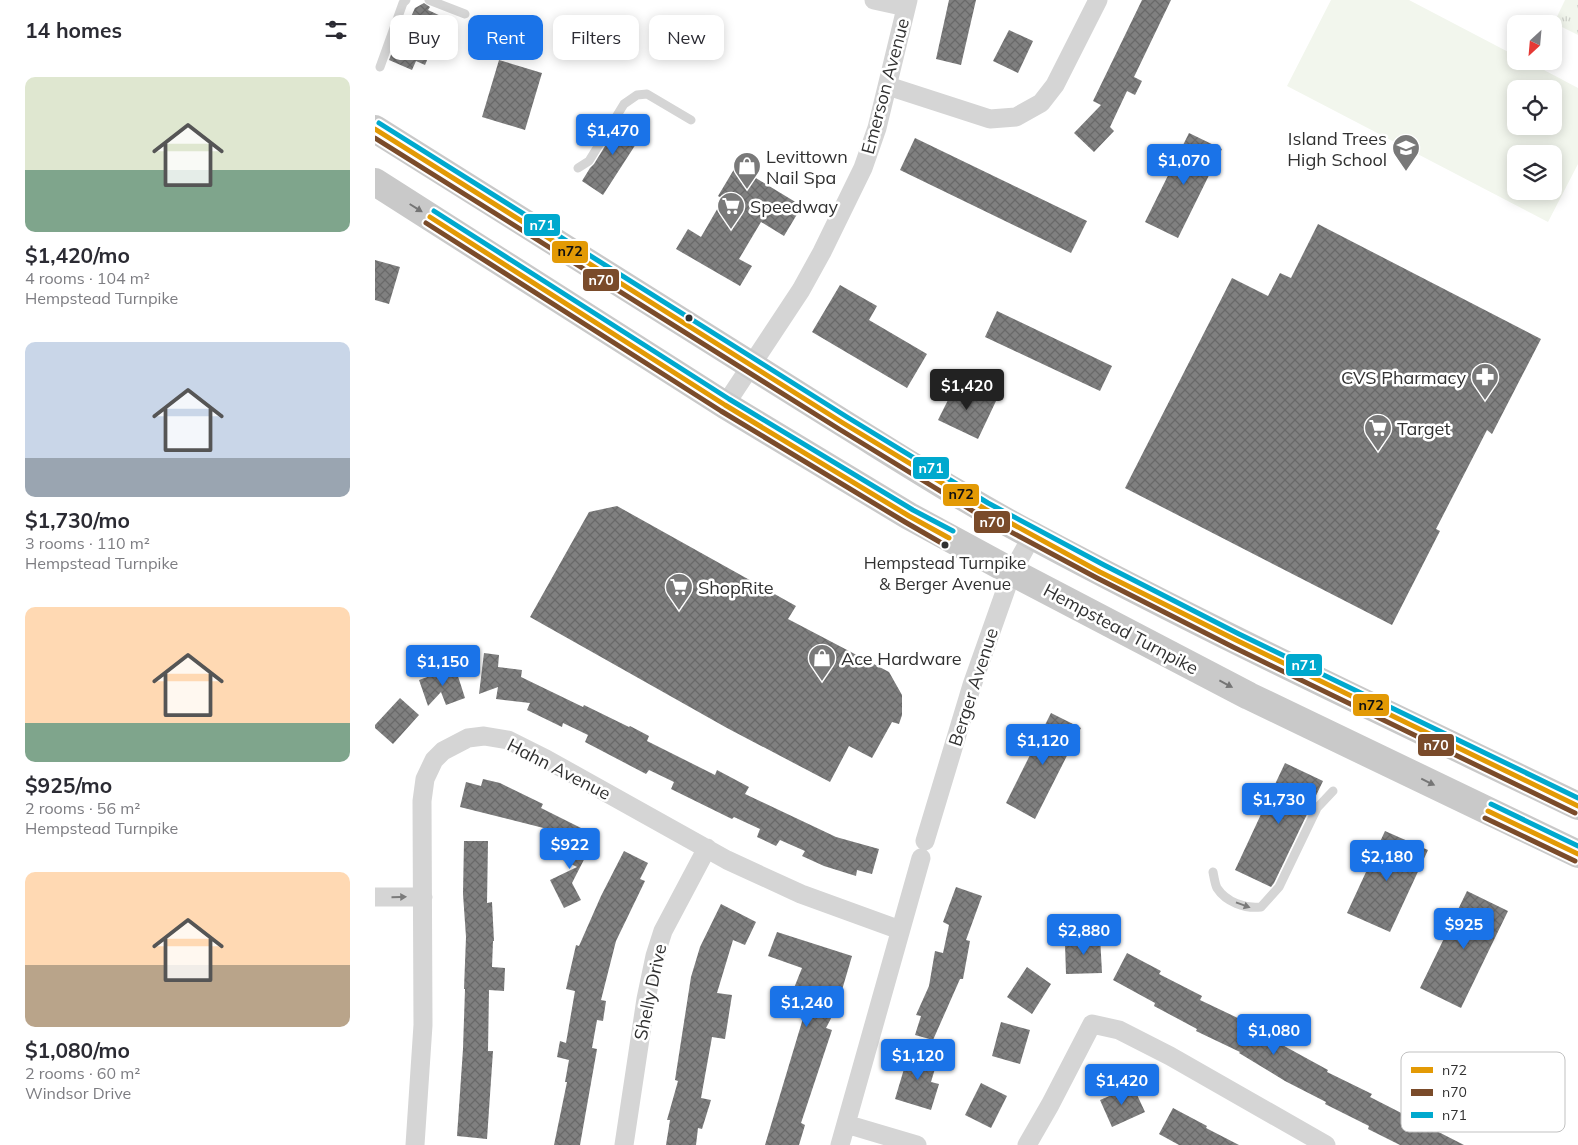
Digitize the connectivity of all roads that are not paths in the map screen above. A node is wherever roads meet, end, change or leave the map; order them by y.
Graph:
1 (406, 0) edge
2 (429, 0) edge
3 (874, 0) edge
4 (1098, 0) edge
5 (907, 4) edge
6 (465, 14) dead end
7 (380, 67) dead end
8 (888, 86) junction
9 (691, 120) dead end
10 (375, 129) edge
11 (578, 168) dead end
12 (375, 182) edge
13 (751, 366) junction
14 (725, 405) junction
15 (1032, 536) junction
16 (1012, 572) junction
17 (1333, 791) dead end
18 (1578, 806) edge
19 (707, 848) junction
20 (1578, 854) edge
21 (1213, 872) dead end
22 (375, 897) edge
23 (423, 897) junction
24 (900, 930) junction
25 (846, 1124) junction
26 (415, 1145) edge
27 (624, 1145) edge
28 (840, 1145) edge
29 (917, 1145) edge
30 (1027, 1145) edge
31 (1326, 1145) edge

1 - 7 lane
2 - 6 lane
3 - 5 street
4 - 8 street
5 - 8 street, Emerson Avenue
8 - 13 street, Emerson Avenue
9 - 11 lane
10 - 13 main road
12 -> 14 main road, Hempstead Turnpike
13 - 14 street, Emerson Avenue
13 - 15 main road
14 - 16 main road, Hempstead Turnpike
15 - 16 street, Berger Avenue
15 - 18 main road
16 -> 20 main road, Hempstead Turnpike
16 - 24 street, Berger Avenue
21 -> 17 lane
19 - 23 street, Hahn Avenue
19 - 24 street, Hahn Avenue
19 - 27 street, Shelly Drive
22 -> 23 street
23 - 26 street, Hahn Avenue
24 - 25 street, Berger Avenue
25 - 28 street, Berger Avenue
25 - 29 street
30 - 31 street

